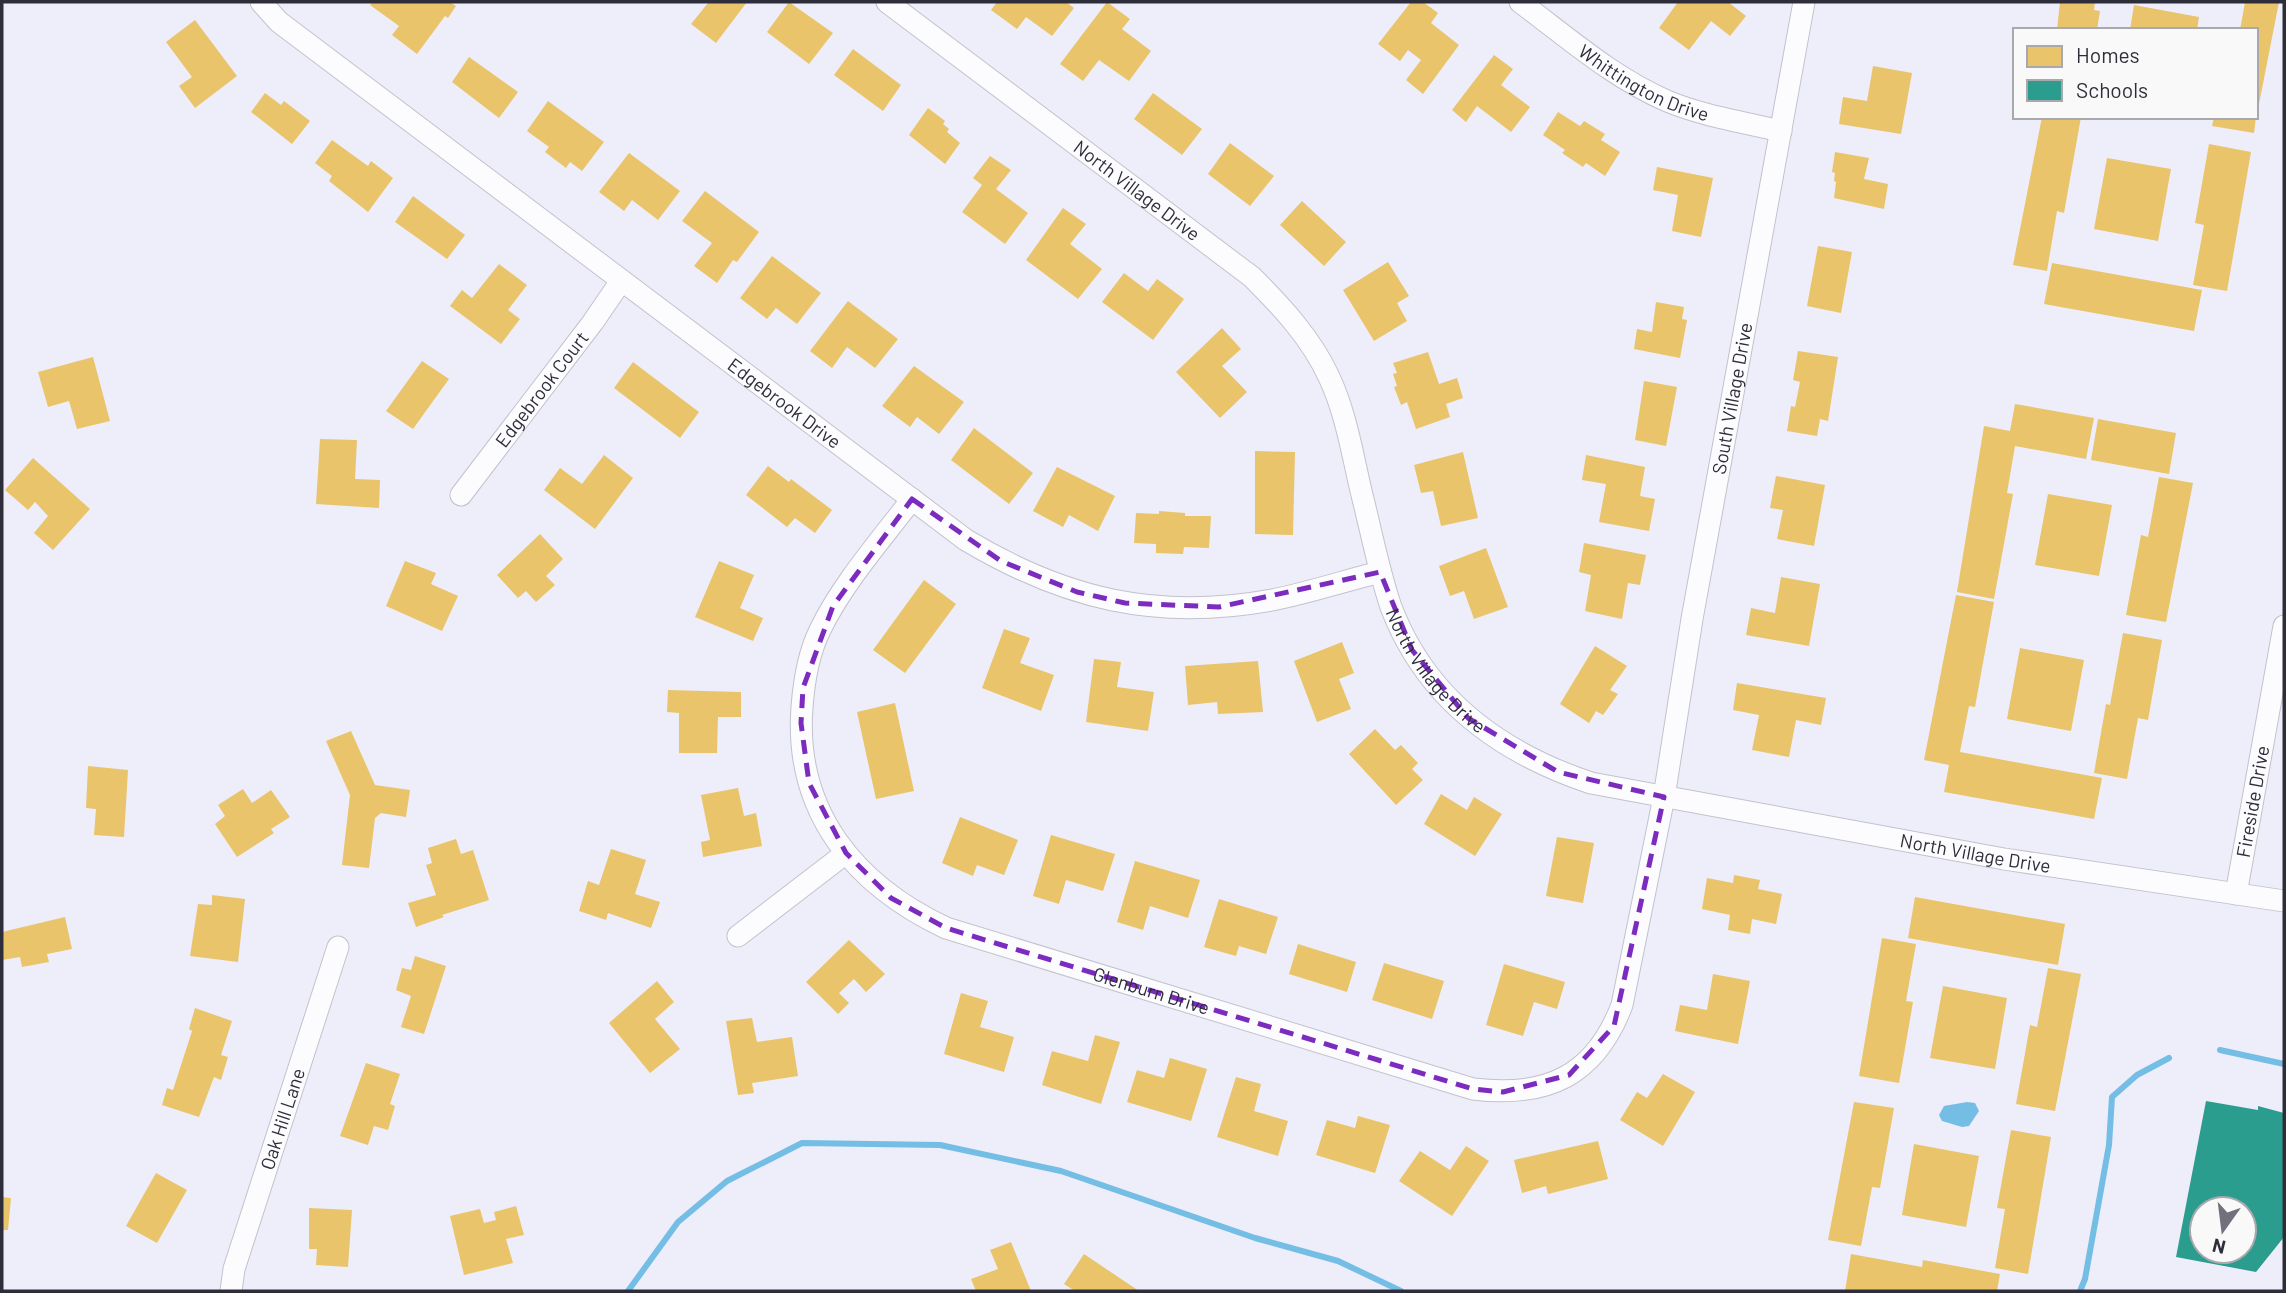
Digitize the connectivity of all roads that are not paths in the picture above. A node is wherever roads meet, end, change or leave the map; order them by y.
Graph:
1 (261, 2) edge
2 (887, 2) edge
3 (1520, 2) edge
4 (1804, 2) edge
5 (1781, 131) junction
6 (621, 281) junction
7 (461, 495) dead end
8 (912, 499) junction
9 (1380, 572) junction
10 (2284, 626) edge
11 (1664, 797) junction
12 (846, 853) junction
13 (2236, 894) junction
14 (2284, 901) edge
15 (738, 936) dead end
16 (338, 947) dead end
17 (231, 1291) edge

1 - 6 street, Edgebrook Drive
2 - 9 street, North Village Drive
3 - 5 street, Whittington Drive
4 - 5 street, South Village Drive
5 - 11 street, South Village Drive
6 - 7 street, Edgebrook Court
6 - 8 street, Edgebrook Drive
8 - 9 street, Edgebrook Drive
8 - 12 street, Glenburn Drive
9 - 11 street, North Village Drive
10 - 13 street, Fireside Drive
11 - 12 street, Glenburn Drive
11 - 13 street, North Village Drive
12 - 15 street
13 - 14 street, North Village Drive
16 - 17 street, Oak Hill Lane

